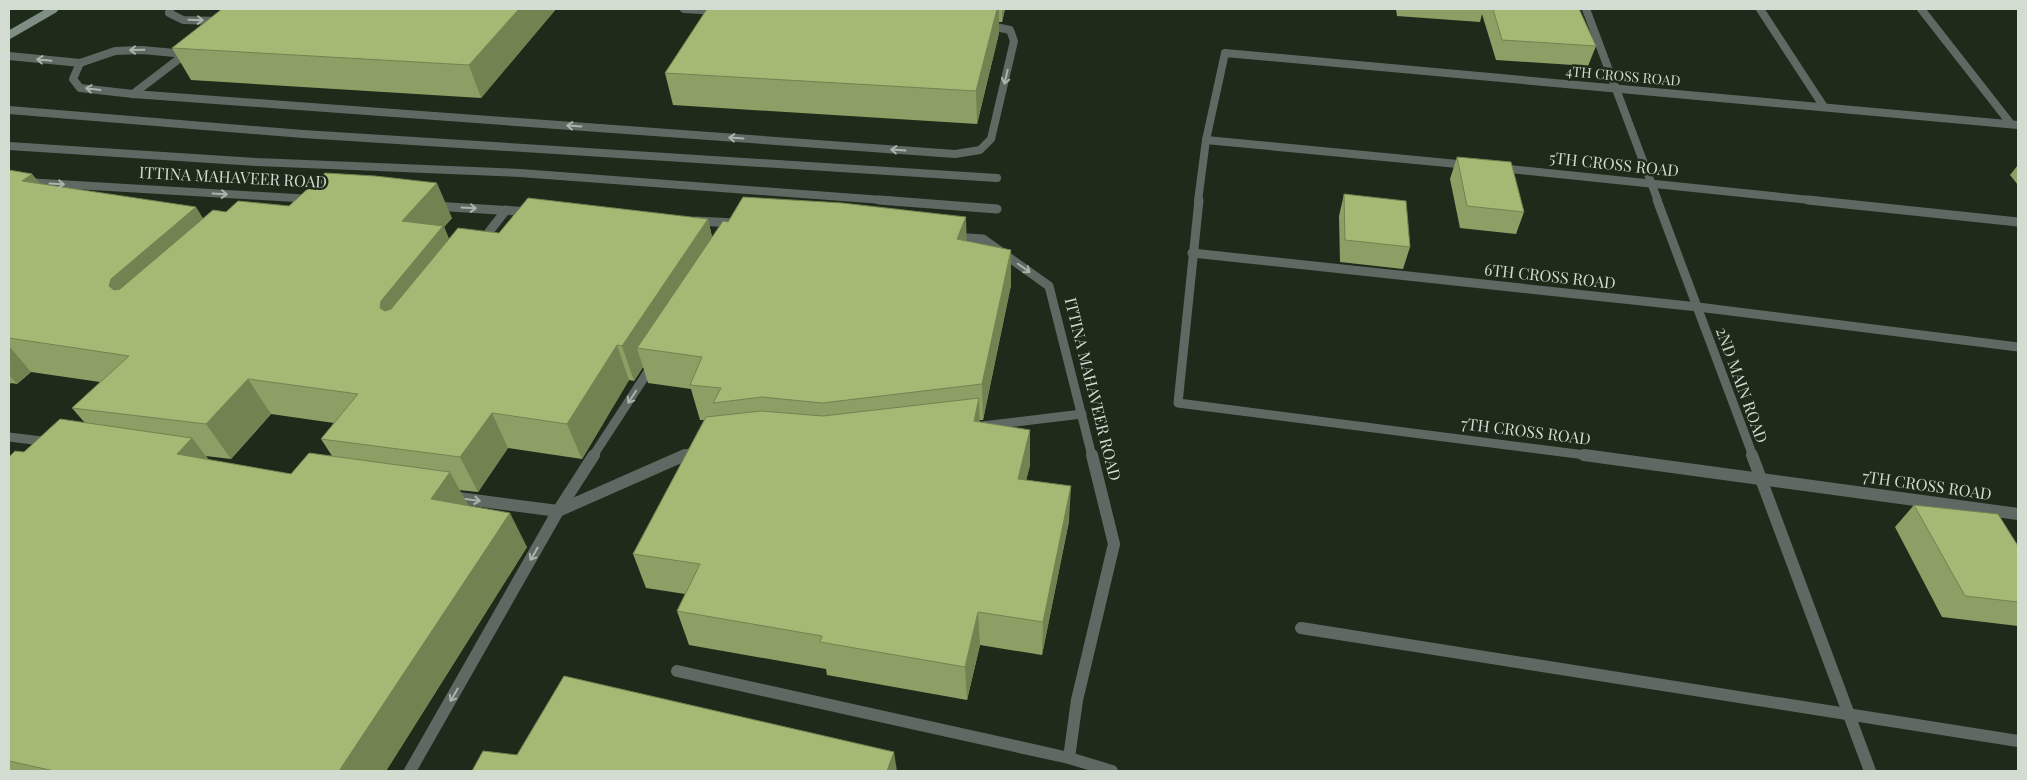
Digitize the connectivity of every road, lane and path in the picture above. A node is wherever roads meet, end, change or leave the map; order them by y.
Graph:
1 (54, 9) edge
2 (170, 9) edge
3 (684, 9) edge
4 (1586, 9) edge
5 (1760, 9) edge
6 (1921, 9) edge
7 (724, 11) edge
8 (982, 25) edge
9 (222, 27) edge
10 (9, 35) edge
11 (193, 49) edge
12 (186, 54) junction
13 (9, 56) edge
14 (80, 64) junction
15 (1614, 88) junction
16 (133, 94) junction
17 (1824, 107) junction
18 (9, 110) edge
19 (2014, 124) edge
20 (1206, 140) junction
21 (9, 146) edge
22 (1473, 165) edge
23 (1493, 167) edge
24 (997, 178) dead end
25 (9, 181) edge
26 (1652, 182) junction
27 (327, 200) edge
28 (426, 206) edge
29 (997, 209) dead end
30 (506, 210) junction
31 (546, 213) edge
32 (684, 220) edge
33 (2018, 222) edge
34 (741, 228) edge
35 (943, 236) edge
36 (476, 248) edge
37 (1192, 253) junction
38 (1698, 307) junction
39 (2018, 347) edge
40 (659, 355) edge
41 (1082, 414) junction
42 (967, 428) edge
43 (9, 438) edge
44 (56, 443) edge
45 (704, 447) edge
46 (1761, 478) junction
47 (440, 495) edge
48 (558, 511) junction
49 (2018, 514) edge
50 (1301, 628) dead end
51 (677, 671) dead end
52 (1849, 713) junction
53 (2018, 741) edge
54 (1070, 758) junction
55 (410, 771) edge
56 (1112, 771) edge
57 (1870, 771) edge

1 - 10 main road
2 -> 9 street
3 - 7 street
4 - 15 street, 2ND MAIN ROAD
5 - 17 street
6 - 19 street
8 -> 16 street
11 - 12 street
12 -> 14 street
12 - 16 street
14 -> 13 street
16 -> 14 street
15 - 17 street, 4TH CROSS ROAD
15 - 20 street, 4TH CROSS ROAD
15 - 26 street, 2ND MAIN ROAD
17 - 19 street, 4TH CROSS ROAD
18 - 24 street
20 - 22 street
20 - 37 street
21 - 29 street
23 - 26 street, 5TH CROSS ROAD
25 -> 27 street, ITTINA MAHAVEER ROAD
26 - 33 street, 5TH CROSS ROAD
26 - 38 street, 2ND MAIN ROAD
28 -> 30 street
30 - 31 street
30 - 36 street
32 - 34 street
35 -> 41 street, ITTINA MAHAVEER ROAD
37 - 38 street, 6TH CROSS ROAD
37 - 46 street, 7TH CROSS ROAD
38 - 39 street, 6TH CROSS ROAD
38 - 46 street, 2ND MAIN ROAD
40 -> 48 street
41 - 42 street
41 - 54 street, ITTINA MAHAVEER ROAD
43 - 44 street
45 - 48 street
46 - 49 street, 7TH CROSS ROAD
46 - 52 street, 2ND MAIN ROAD
47 -> 48 street
48 -> 55 street
50 - 52 street
51 - 54 street
52 - 53 street
52 - 57 street, 2ND MAIN ROAD
54 - 56 street

